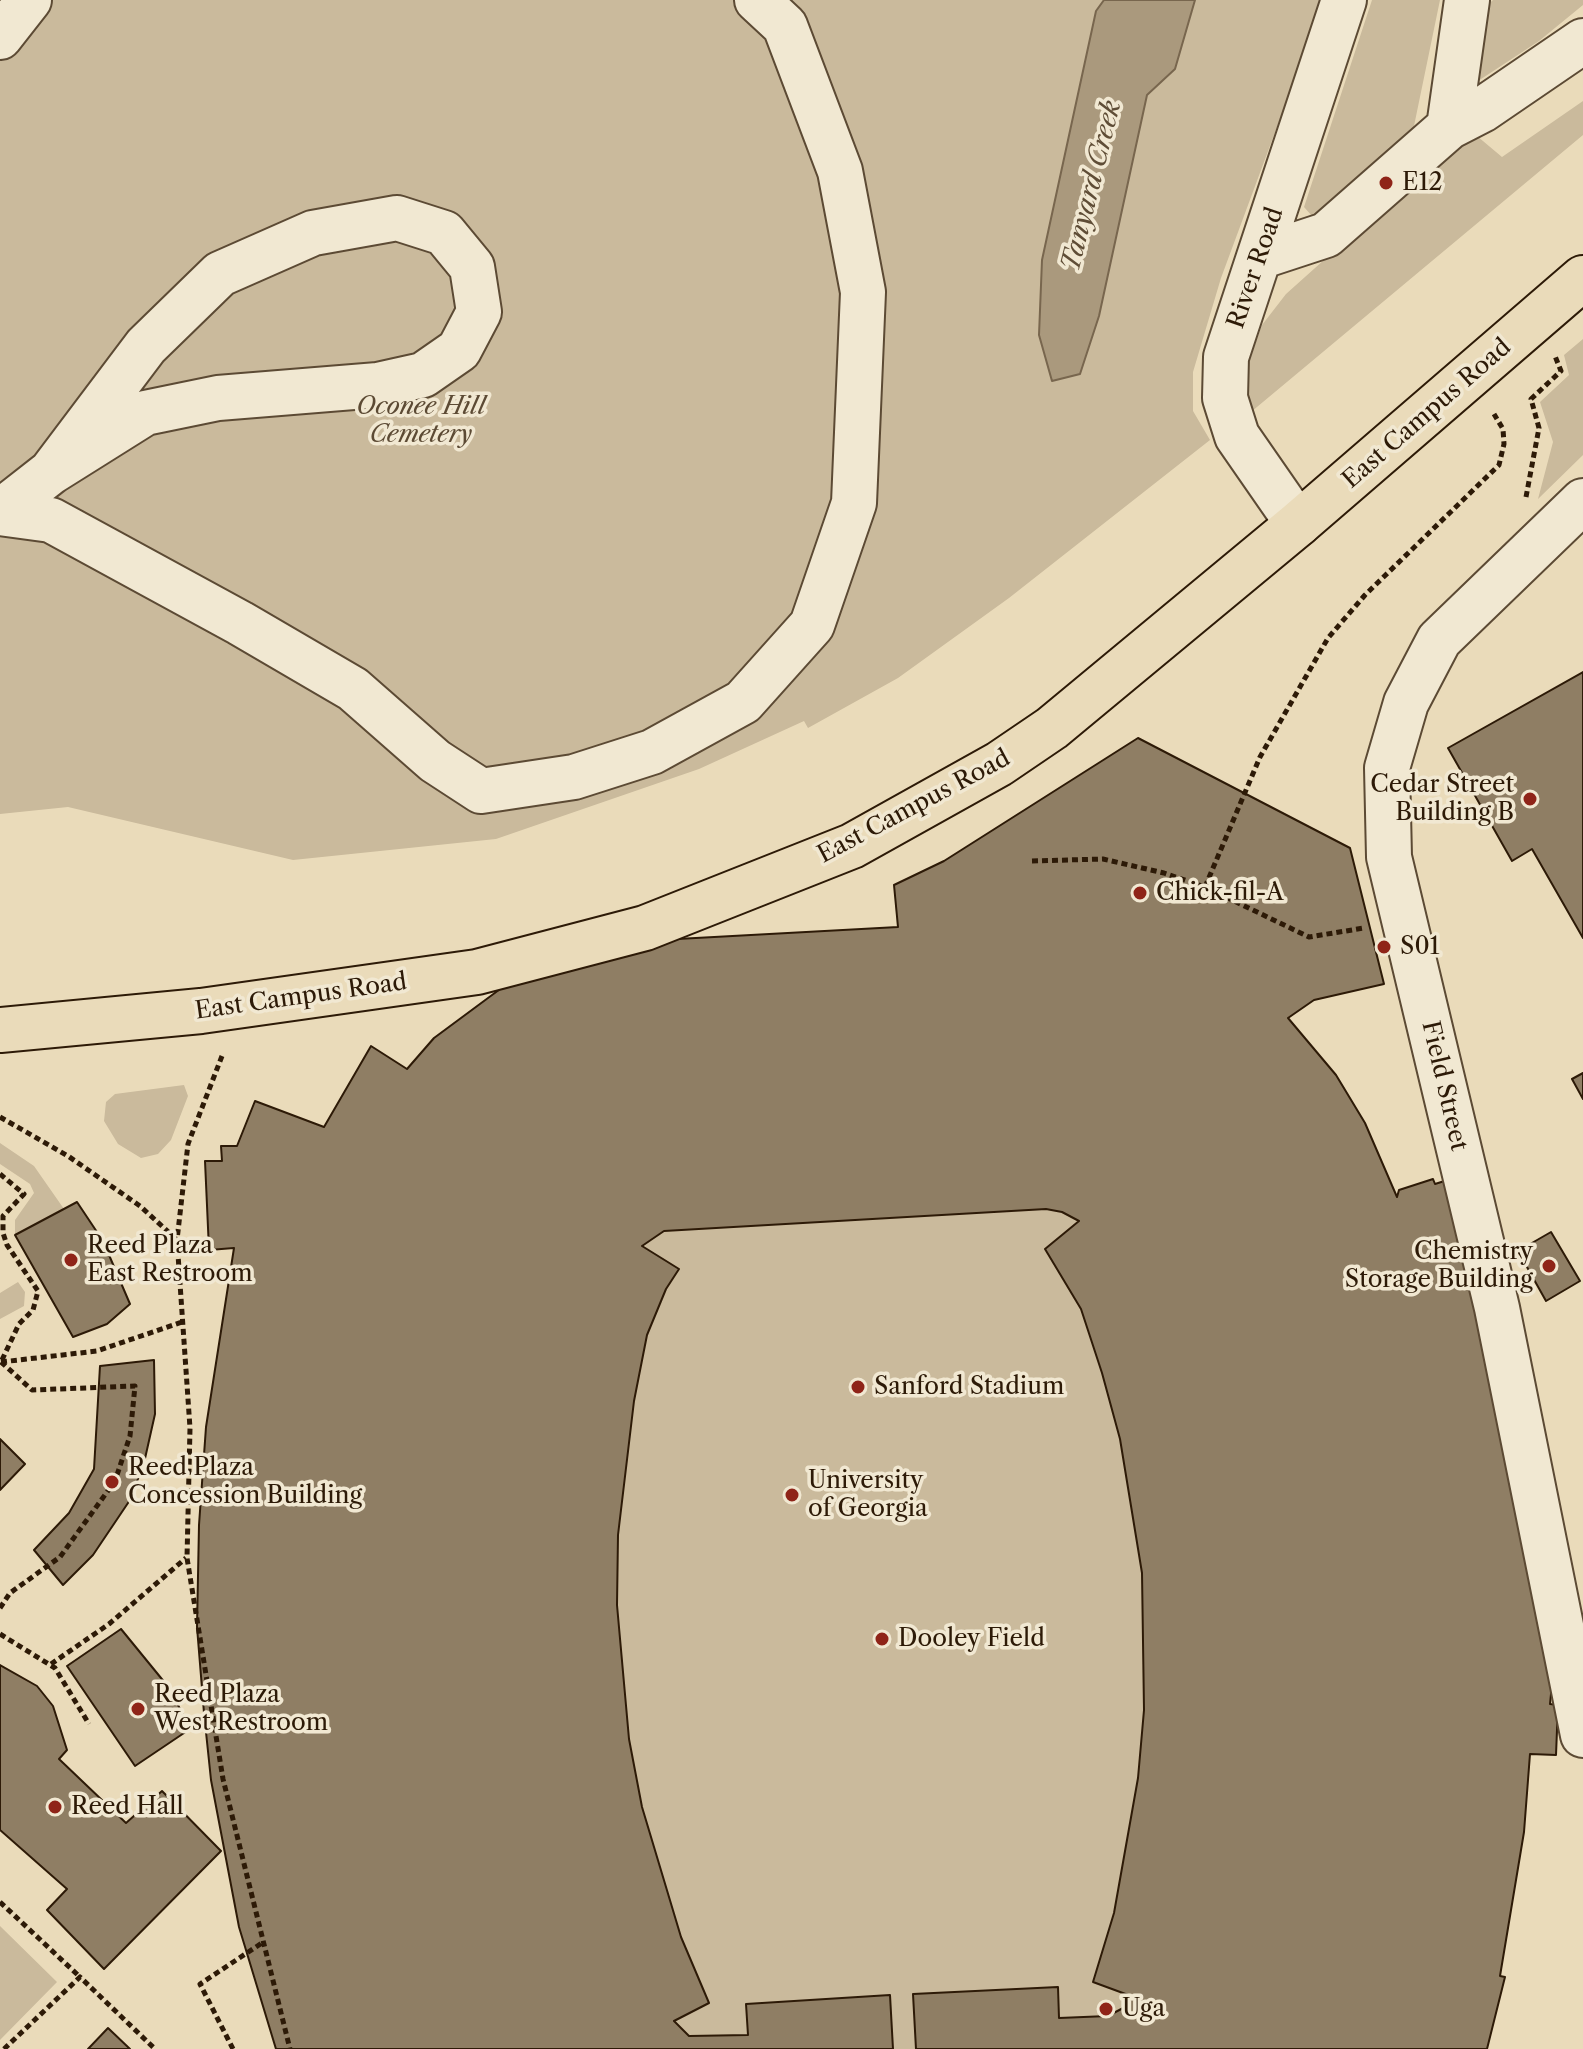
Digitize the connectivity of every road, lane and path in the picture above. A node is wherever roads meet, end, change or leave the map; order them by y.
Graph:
1 (29, 0) edge
2 (757, 0) edge
3 (1344, 0) edge
4 (1467, 0) edge
5 (0, 37) edge
6 (1583, 41) edge
7 (1449, 127) junction
8 (1259, 257) junction
9 (1583, 278) edge
10 (1554, 356) dead end
11 (1494, 414) dead end
12 (51, 472) junction
13 (1526, 498) dead end
14 (1583, 501) edge
15 (0, 512) edge
16 (1298, 524) junction
17 (1032, 861) dead end
18 (1205, 887) junction
19 (1351, 930) dead end
20 (0, 1030) edge
21 (222, 1056) dead end
22 (0, 1117) edge
23 (0, 1174) edge
24 (177, 1240) junction
25 (182, 1322) junction
26 (1, 1362) edge
27 (187, 1558) junction
28 (0, 1608) edge
29 (0, 1634) edge
30 (51, 1664) junction
31 (89, 1724) dead end
32 (1583, 1735) edge
33 (0, 1902) edge
34 (262, 1943) junction
35 (80, 1977) junction
36 (4, 2049) edge
37 (155, 2049) edge
38 (233, 2049) edge
39 (290, 2049) edge

1 - 5 street
2 - 15 street
3 - 8 street, River Road
4 - 7 street
6 - 7 street
7 - 8 street
8 - 16 street, River Road
9 - 16 main road, East Campus Road
10 - 13 path
11 - 18 path
12 - 12 street
12 - 15 street
14 - 32 street, Field Street
16 - 20 main road, East Campus Road
17 - 18 path
18 - 19 path
21 - 24 path
22 - 24 path
23 - 26 path
24 - 25 path
25 - 26 path
25 - 27 path
26 - 28 path
27 - 30 path
27 - 34 path
29 - 30 path
30 - 31 path
33 - 35 path
34 - 38 path
34 - 39 path
35 - 36 path
35 - 37 path

